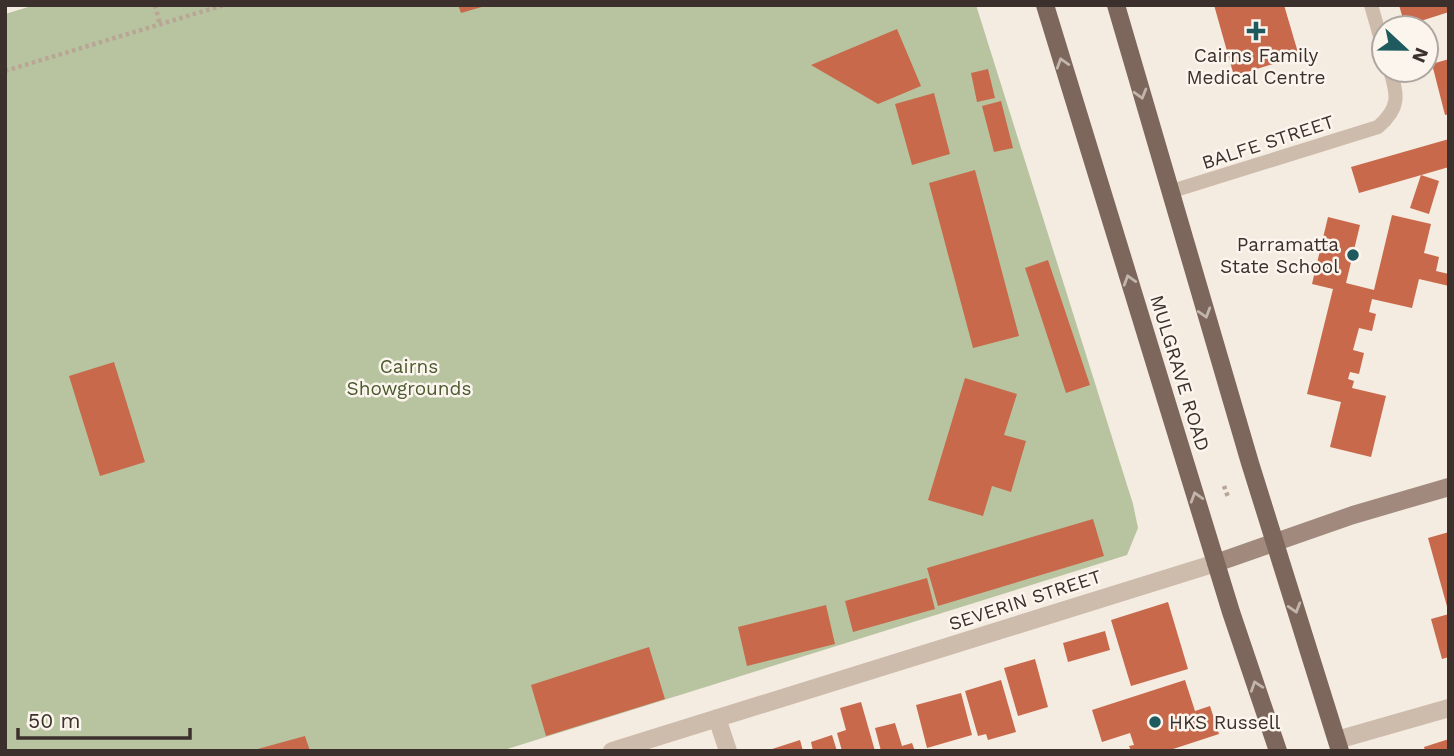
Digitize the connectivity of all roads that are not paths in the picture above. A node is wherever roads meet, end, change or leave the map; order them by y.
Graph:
1 (1045, 5) edge
2 (1116, 5) edge
3 (1394, 84) edge
4 (1169, 192) junction
5 (1449, 487) edge
6 (1275, 542) junction
7 (1216, 563) junction
8 (1449, 708) edge
9 (717, 718) junction
10 (1338, 745) edge
11 (612, 751) edge
12 (728, 751) edge
13 (1278, 751) edge

7 -> 1 main road, MULGRAVE ROAD
2 -> 4 main road
3 - 4 lane, BALFE STREET
4 -> 6 main road
5 - 6 street, SEVERIN STREET
6 - 7 street, SEVERIN STREET
6 -> 10 main road
7 - 9 street, SEVERIN STREET
13 -> 7 main road, MULGRAVE ROAD
8 - 10 street
9 - 11 street, SEVERIN STREET
9 - 12 street

